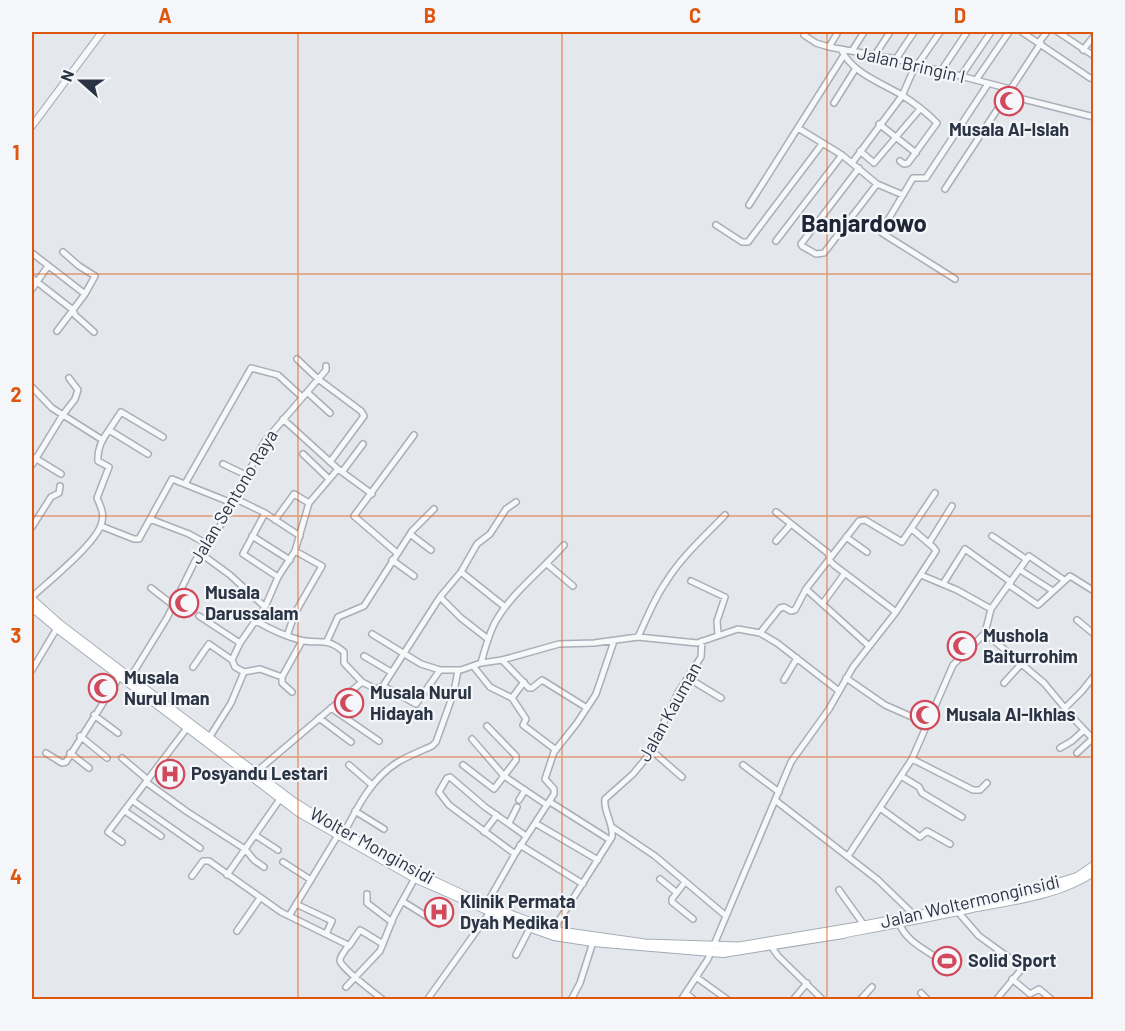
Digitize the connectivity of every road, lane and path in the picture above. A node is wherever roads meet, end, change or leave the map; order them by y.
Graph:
1 (102, 32) edge
2 (838, 32) edge
3 (864, 32) edge
4 (890, 32) edge
5 (914, 32) edge
6 (940, 32) edge
7 (967, 32) edge
8 (991, 32) edge
9 (1009, 32) edge
10 (1022, 32) edge
11 (1047, 32) edge
12 (1058, 32) edge
13 (1072, 32) edge
14 (803, 33) edge
15 (1094, 36) edge
16 (1067, 38) junction
17 (1040, 43) junction
18 (829, 47) junction
19 (1083, 50) junction
20 (852, 51) junction
21 (843, 52) junction
22 (874, 55) junction
23 (1094, 56) edge
24 (896, 59) junction
25 (856, 68) junction
26 (915, 68) junction
27 (941, 71) junction
28 (961, 76) junction
29 (1090, 78) dead end
30 (976, 80) junction
31 (987, 86) junction
32 (1008, 92) junction
33 (902, 96) junction
34 (834, 103) dead end
35 (920, 109) junction
36 (1094, 117) edge
37 (879, 124) junction
38 (32, 126) edge
39 (798, 128) junction
40 (896, 136) junction
41 (822, 144) junction
42 (860, 151) junction
43 (916, 153) junction
44 (842, 155) junction
45 (900, 161) dead end
46 (852, 163) junction
47 (859, 168) junction
48 (877, 184) junction
49 (945, 189) dead end
50 (903, 195) junction
51 (748, 205) dead end
52 (716, 225) dead end
53 (776, 241) dead end
54 (63, 252) dead end
55 (33, 256) edge
56 (48, 266) junction
57 (954, 279) dead end
58 (34, 280) edge
59 (32, 289) edge
60 (85, 294) junction
61 (73, 310) junction
62 (57, 331) dead end
63 (94, 332) dead end
64 (297, 359) dead end
65 (326, 366) dead end
66 (69, 378) dead end
67 (318, 379) junction
68 (32, 387) edge
69 (305, 394) junction
70 (330, 413) dead end
71 (62, 416) junction
72 (283, 419) junction
73 (109, 430) junction
74 (414, 435) dead end
75 (163, 437) dead end
76 (101, 439) junction
77 (363, 444) dead end
78 (148, 454) dead end
79 (303, 454) dead end
80 (35, 458) junction
81 (330, 462) junction
82 (224, 464) dead end
83 (32, 465) edge
84 (340, 470) junction
85 (61, 474) dead end
86 (246, 476) junction
87 (329, 479) junction
88 (185, 484) junction
89 (60, 486) dead end
90 (935, 493) dead end
91 (372, 494) junction
92 (233, 500) junction
93 (516, 502) dead end
94 (309, 503) junction
95 (951, 506) dead end
96 (434, 509) dead end
97 (776, 512) dead end
98 (265, 513) junction
99 (725, 515) dead end
100 (150, 519) junction
101 (275, 520) junction
102 (791, 524) junction
103 (101, 525) junction
104 (32, 527) edge
105 (912, 529) junction
106 (411, 534) junction
107 (252, 536) junction
108 (300, 536) junction
109 (992, 536) dead end
110 (846, 537) junction
111 (776, 541) dead end
112 (929, 543) junction
113 (207, 544) junction
114 (564, 545) dead end
115 (431, 550) dead end
116 (295, 551) junction
117 (867, 552) dead end
118 (200, 553) junction
119 (397, 553) junction
120 (830, 557) junction
121 (1026, 559) junction
122 (290, 560) junction
123 (393, 560) junction
124 (548, 564) junction
125 (1020, 570) junction
126 (461, 572) junction
127 (845, 573) junction
128 (921, 575) junction
129 (414, 576) dead end
130 (278, 577) junction
131 (1064, 580) junction
132 (691, 581) dead end
133 (943, 584) junction
134 (1010, 584) junction
135 (573, 586) dead end
136 (152, 588) dead end
137 (806, 589) junction
138 (1053, 591) junction
139 (1094, 591) edge
140 (440, 597) junction
141 (32, 598) edge
142 (823, 603) junction
143 (173, 605) junction
144 (32, 607) edge
145 (265, 607) junction
146 (505, 607) junction
147 (991, 609) junction
148 (896, 612) junction
149 (199, 616) dead end
150 (1077, 620) dead end
151 (256, 621) junction
152 (57, 628) junction
153 (760, 633) junction
154 (985, 633) junction
155 (372, 634) dead end
156 (718, 634) junction
157 (1094, 634) edge
158 (287, 636) junction
159 (638, 637) junction
160 (488, 639) junction
161 (303, 641) junction
162 (327, 641) junction
163 (614, 641) junction
164 (702, 642) junction
165 (240, 643) junction
166 (869, 646) junction
167 (403, 652) junction
168 (364, 656) dead end
169 (797, 658) junction
170 (34, 659) edge
171 (232, 660) junction
172 (502, 660) junction
173 (481, 663) junction
174 (1022, 663) junction
175 (194, 667) dead end
176 (474, 667) junction
177 (32, 670) edge
178 (440, 670) junction
179 (458, 670) junction
180 (117, 672) junction
181 (244, 672) junction
182 (391, 672) junction
183 (282, 676) junction
184 (1094, 676) edge
185 (130, 678) junction
186 (688, 678) junction
187 (846, 678) junction
188 (784, 680) dead end
189 (362, 682) junction
190 (524, 682) junction
191 (1004, 683) dead end
192 (383, 686) junction
193 (839, 691) junction
194 (292, 692) dead end
195 (512, 698) junction
196 (721, 698) dead end
197 (331, 708) junction
198 (587, 708) junction
199 (1065, 708) junction
200 (94, 715) junction
201 (319, 718) junction
202 (928, 724) junction
203 (487, 726) dead end
204 (187, 728) junction
205 (1083, 730) junction
206 (118, 733) dead end
207 (80, 736) junction
208 (209, 738) junction
209 (472, 739) dead end
210 (1093, 739) edge
211 (380, 741) dead end
212 (351, 742) dead end
213 (1060, 748) dead end
214 (556, 750) junction
215 (651, 750) junction
216 (46, 753) dead end
217 (70, 753) junction
218 (1077, 753) dead end
219 (107, 758) dead end
220 (122, 758) dead end
221 (912, 759) junction
222 (349, 765) dead end
223 (463, 765) dead end
224 (743, 765) dead end
225 (89, 768) dead end
226 (255, 773) junction
227 (504, 776) junction
228 (901, 776) junction
229 (682, 777) dead end
230 (147, 781) junction
231 (987, 783) dead end
232 (372, 785) junction
233 (525, 790) junction
234 (778, 792) junction
235 (280, 799) junction
236 (519, 800) dead end
237 (775, 800) junction
238 (133, 801) junction
239 (548, 804) junction
240 (517, 807) dead end
241 (880, 808) junction
242 (125, 811) junction
243 (355, 812) junction
244 (497, 815) junction
245 (962, 817) dead end
246 (535, 823) junction
247 (508, 824) junction
248 (612, 827) junction
249 (384, 829) dead end
250 (108, 832) junction
251 (484, 832) junction
252 (341, 834) junction
253 (255, 835) junction
254 (161, 836) dead end
255 (526, 836) junction
256 (103, 839) dead end
257 (610, 840) junction
258 (122, 842) dead end
259 (950, 844) dead end
260 (520, 845) junction
261 (200, 848) dead end
262 (245, 849) junction
263 (278, 850) dead end
264 (514, 854) junction
265 (848, 856) junction
266 (598, 860) junction
267 (283, 862) dead end
268 (1094, 865) edge
269 (264, 867) dead end
270 (1094, 872) edge
271 (227, 875) junction
272 (192, 876) dead end
273 (415, 878) junction
274 (660, 879) dead end
275 (311, 880) junction
276 (685, 882) junction
277 (583, 884) junction
278 (838, 890) dead end
279 (676, 892) junction
280 (367, 894) dead end
281 (260, 898) junction
282 (402, 901) junction
283 (296, 904) junction
284 (488, 908) junction
285 (958, 912) junction
286 (914, 915) junction
287 (289, 916) junction
288 (726, 916) junction
289 (693, 919) dead end
290 (392, 922) junction
291 (439, 924) dead end
292 (899, 924) junction
293 (864, 925) junction
294 (530, 928) junction
295 (554, 930) junction
296 (237, 931) dead end
297 (843, 932) junction
298 (327, 934) junction
299 (593, 942) junction
300 (383, 944) junction
301 (349, 946) junction
302 (771, 946) junction
303 (712, 949) junction
304 (516, 954) dead end
305 (939, 959) dead end
306 (355, 977) junction
307 (696, 977) junction
308 (1012, 979) junction
309 (807, 983) junction
310 (346, 987) dead end
311 (872, 987) dead end
312 (686, 993) junction
313 (921, 993) dead end
314 (383, 999) edge
315 (427, 999) edge
316 (571, 999) edge
317 (681, 999) edge
318 (694, 999) edge
319 (728, 999) edge
320 (793, 999) edge
321 (823, 999) edge
322 (860, 999) edge
323 (928, 999) edge
324 (999, 999) edge
325 (1052, 999) edge

1 - 38 street
2 - 18 street, Jalan Bringin I
3 - 20 street
4 - 22 street
5 - 24 street
6 - 26 street
7 - 27 street
8 - 28 street
9 - 30 street
10 - 17 street
11 - 17 street
12 - 16 street
13 - 16 street
14 - 18 street
15 - 19 street
16 - 19 street
17 - 29 street
17 - 32 street
18 - 21 street, Jalan Bringin I
19 - 23 street
20 - 21 street, Jalan Bringin I
20 - 22 street, Jalan Bringin I
21 - 25 street
21 - 39 street
22 - 24 street, Jalan Bringin I
24 - 26 street, Jalan Bringin I
25 - 33 street
25 - 34 street
26 - 27 street, Jalan Bringin I
26 - 33 street
27 - 28 street, Jalan Bringin I
28 - 30 street, Jalan Bringin I
30 - 31 street, Jalan Bringin I
31 - 32 street, Jalan Bringin I
31 - 50 street
32 - 36 street, Jalan Bringin I
32 - 49 street
33 - 35 street
33 - 37 street
35 - 40 street
35 - 43 street
37 - 40 street
37 - 42 street
39 - 41 street
39 - 51 street
40 - 42 street
40 - 43 street
41 - 44 street
41 - 52 street
42 - 46 street
43 - 45 street
44 - 46 street
44 - 53 street
46 - 47 street
47 - 48 street
47 - 48 street
48 - 50 street
50 - 57 street
54 - 60 street
55 - 56 street
56 - 58 street
56 - 60 street
58 - 59 street
58 - 61 street
60 - 61 street
61 - 62 street
61 - 63 street
64 - 67 street
65 - 67 street
66 - 71 street
67 - 69 street
67 - 81 street
68 - 71 street
69 - 70 street
69 - 72 street
69 - 88 street
71 - 76 street
71 - 80 street
72 - 81 street, Jalan Sentono Raya
72 - 86 street, Jalan Sentono Raya
73 - 75 street
73 - 76 street
73 - 78 street
74 - 91 street
76 - 103 street
77 - 84 street
79 - 87 street
80 - 83 street
80 - 85 street
81 - 84 street, Jalan Sentono Raya
82 - 86 street
84 - 87 street
84 - 91 street, Jalan Sentono Raya
86 - 92 street, Jalan Sentono Raya
87 - 94 street
88 - 92 street
88 - 100 street
89 - 104 street
90 - 105 street
91 - 119 street
92 - 98 street
92 - 113 street, Jalan Sentono Raya
93 - 126 street
94 - 101 street
94 - 108 street
95 - 112 street
96 - 106 street
97 - 102 street
98 - 101 street
98 - 107 street
99 - 159 street
100 - 103 street
100 - 113 street
101 - 108 street
102 - 111 street
102 - 120 street
103 - 141 street
105 - 110 street
105 - 112 street
106 - 115 street
106 - 119 street
107 - 122 street
107 - 130 street
108 - 116 street
109 - 121 street
110 - 117 street
110 - 120 street
112 - 128 street
113 - 118 street, Jalan Sentono Raya
114 - 124 street
116 - 122 street
116 - 158 street
118 - 143 street, Jalan Sentono Raya
118 - 145 street
119 - 123 street
120 - 127 street
120 - 137 street
121 - 125 street
121 - 131 street
122 - 130 street
123 - 129 street
123 - 162 street
124 - 135 street
124 - 146 street
125 - 134 street
125 - 138 street
126 - 140 street
126 - 146 street
127 - 142 street
127 - 148 street
128 - 133 street
128 - 148 street
130 - 145 street
131 - 138 street
131 - 139 street
132 - 156 street
133 - 134 street
133 - 147 street
134 - 138 street
134 - 147 street
136 - 143 street
137 - 142 street
137 - 153 street
140 - 160 street
140 - 167 street
141 - 180 main road, Wolter Monginsidi
142 - 166 street
143 - 185 street, Jalan Sentono Raya
144 - 152 main road, Wolter Monginsidi
145 - 151 street
146 - 160 street
147 - 154 street
148 - 166 street
149 - 165 street
150 - 157 street
151 - 158 street
151 - 165 street
152 - 170 street
152 - 180 main road, Wolter Monginsidi
153 - 156 street
153 - 169 street
154 - 174 street
154 - 202 street
155 - 167 street
156 - 164 street
158 - 161 street
159 - 163 street
159 - 164 street
160 - 173 street
161 - 162 street
161 - 183 street
162 - 189 street
163 - 172 street
163 - 198 street
164 - 186 street, Jalan Kauman
165 - 171 street
166 - 187 street
167 - 178 street
167 - 182 street
168 - 182 street
169 - 188 street
169 - 193 street
170 - 177 street
171 - 175 street
171 - 181 street
172 - 173 street
172 - 190 street
173 - 176 street
174 - 191 street
174 - 199 street
176 - 179 street
176 - 195 street
178 - 179 street
178 - 192 street
179 - 232 street
180 - 185 main road, Wolter Monginsidi
180 - 200 street
180 - 204 main road, Wolter Monginsidi
181 - 183 street
181 - 208 street
182 - 192 street
183 - 194 street
184 - 199 street
185 - 208 main road, Wolter Monginsidi
186 - 196 street
186 - 215 street, Jalan Kauman
187 - 193 street
187 - 202 street
189 - 192 street
189 - 197 street
190 - 195 street
190 - 198 street
193 - 234 street
195 - 214 street
197 - 201 street
197 - 211 street
198 - 214 street
199 - 205 street
200 - 206 street
200 - 207 street
201 - 212 street
201 - 226 street
202 - 221 street
203 - 227 street
204 - 230 street
204 - 235 main road, Wolter Monginsidi
205 - 210 street
205 - 213 street
207 - 217 street
207 - 219 street
208 - 226 main road, Wolter Monginsidi
209 - 227 street
210 - 218 street
214 - 239 street
215 - 229 street
215 - 248 street, Jalan Kauman
216 - 217 street
217 - 225 street
220 - 230 street
221 - 228 street
221 - 231 street
222 - 232 street
223 - 227 street
224 - 234 street
226 - 252 main road, Wolter Monginsidi
227 - 233 street
228 - 241 street
228 - 245 street
230 - 238 street
230 - 262 street
232 - 243 street
233 - 236 street
233 - 239 street
234 - 237 street
235 - 252 main road, Wolter Monginsidi
235 - 253 street
237 - 265 street
237 - 288 street
238 - 242 street
238 - 261 street
239 - 246 street
239 - 257 street
240 - 247 street
241 - 259 street
241 - 265 street
242 - 250 street
242 - 254 street
243 - 249 street
243 - 252 street
244 - 247 street
244 - 251 street
244 - 251 street
246 - 255 street
246 - 266 street
247 - 255 street
248 - 257 street, Jalan Kauman
248 - 276 street
250 - 256 street
250 - 258 street
251 - 264 street
252 - 273 main road, Wolter Monginsidi
252 - 275 street
252 - 284 main road, Wolter Monginsidi
253 - 262 street
253 - 263 street
255 - 260 street
257 - 266 street, Jalan Kauman
260 - 264 street
260 - 277 street
262 - 269 street
262 - 271 street
264 - 284 street
265 - 286 street
266 - 277 street, Jalan Kauman
267 - 275 street
268 - 286 main road, Jalan Woltermonginsidi
270 - 285 main road, Jalan Woltermonginsidi
271 - 272 street
271 - 281 street
273 - 282 street
273 - 284 main road, Wolter Monginsidi
274 - 279 street
275 - 283 street
276 - 279 street
276 - 288 street
277 - 295 street, Jalan Kauman
278 - 293 street
279 - 289 street
280 - 290 street
281 - 287 street
281 - 296 street
282 - 290 street
282 - 291 street
283 - 287 street
283 - 298 street
284 - 294 main road, Wolter Monginsidi
284 - 295 main road, Wolter Monginsidi
284 - 315 street
285 - 292 main road, Jalan Woltermonginsidi
285 - 308 street
286 - 293 main road, Jalan Woltermonginsidi
287 - 298 street
288 - 303 street
290 - 300 street
292 - 297 main road, Jalan Woltermonginsidi
292 - 305 street
293 - 297 main road, Jalan Woltermonginsidi
294 - 299 main road, Wolter Monginsidi
294 - 304 street
295 - 303 main road, Wolter Monginsidi
297 - 302 main road, Wolter Monginsidi
297 - 303 main road, Wolter Monginsidi
298 - 301 street
299 - 303 main road, Wolter Monginsidi
299 - 316 street
300 - 301 street
300 - 306 street
301 - 306 street
302 - 303 main road, Wolter Monginsidi
302 - 309 street
303 - 307 street
306 - 310 street
306 - 314 street
307 - 312 street
307 - 319 street
308 - 324 street
308 - 325 street
309 - 320 street
309 - 321 street
311 - 322 street
312 - 317 street
312 - 318 street
313 - 323 street

